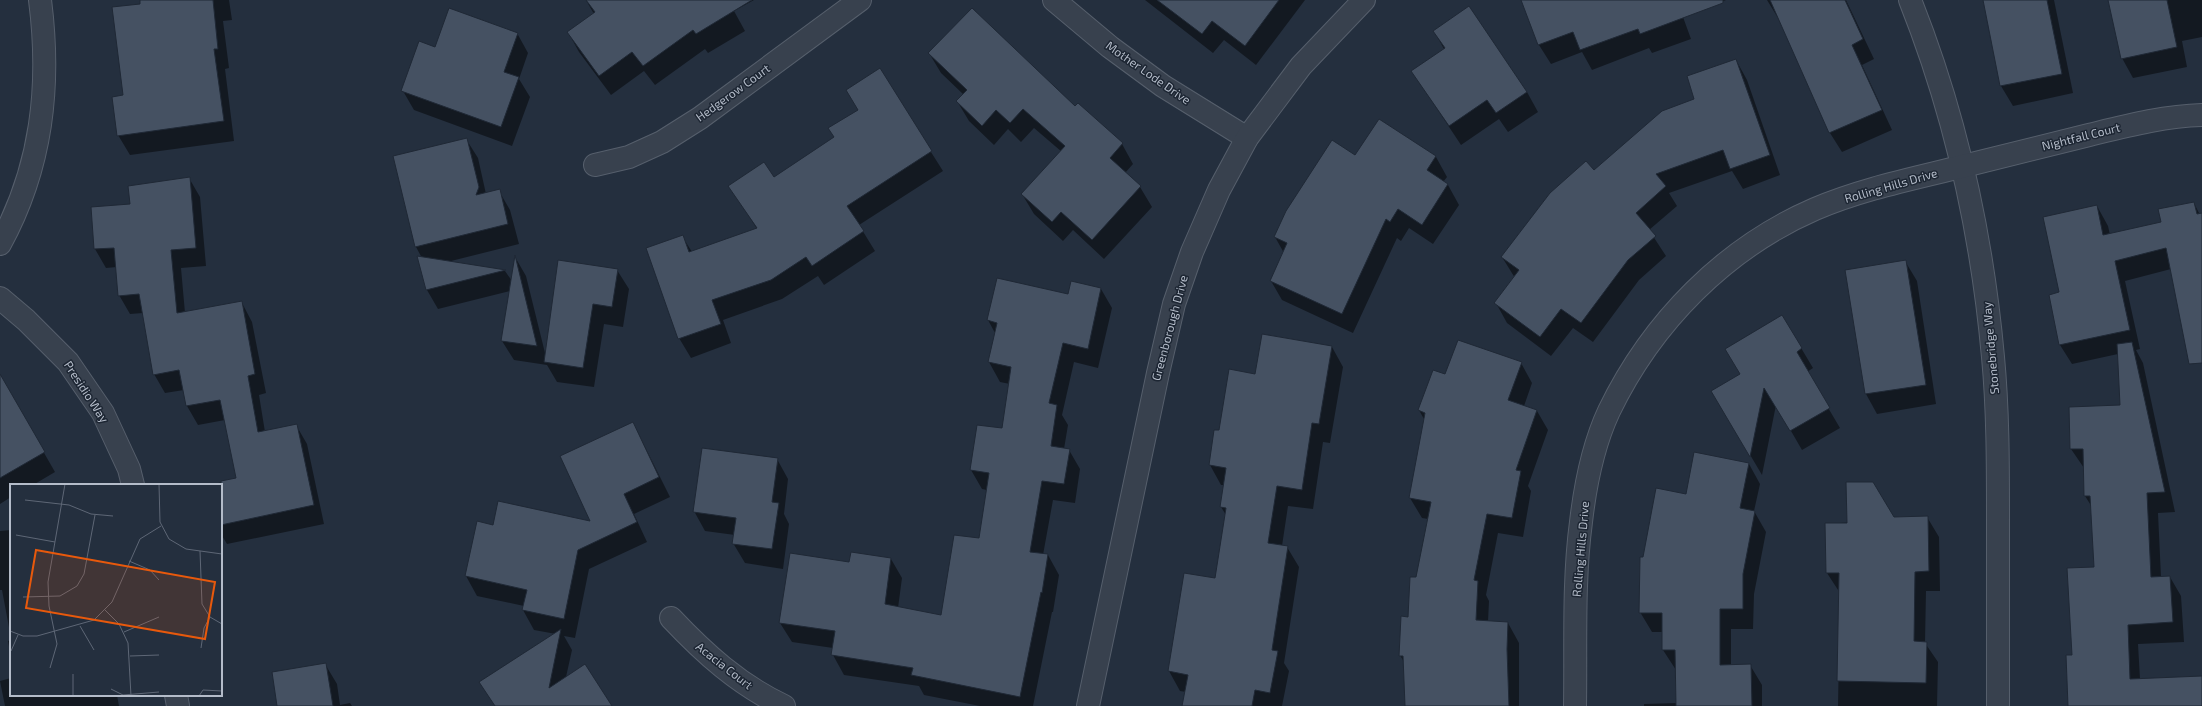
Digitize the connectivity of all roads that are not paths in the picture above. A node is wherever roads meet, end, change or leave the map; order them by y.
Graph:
1 (40, 0) edge
2 (860, 0) edge
3 (1054, 0) edge
4 (1364, 0) edge
5 (1910, 0) edge
6 (2202, 115) edge
7 (1247, 138) junction
8 (595, 165) dead end
9 (1962, 167) junction
10 (0, 244) edge
11 (0, 298) edge
12 (133, 484) edge
13 (671, 618) dead end
14 (176, 696) edge
15 (178, 706) edge
16 (784, 706) edge
17 (1088, 706) edge
18 (1575, 706) edge
19 (1998, 706) edge

1 - 10 street
2 - 8 street, Hedgerow Court
3 - 7 street, Mother Lode Drive
4 - 7 street, Greenborough Drive
5 - 9 street, Stonebridge Way
6 - 9 street, Nightfall Court
7 - 17 street, Greenborough Drive
9 - 18 street, Rolling Hills Drive
9 - 19 street, Stonebridge Way
11 - 12 street, Presidio Way
13 - 16 street, Acacia Court
14 - 15 street

